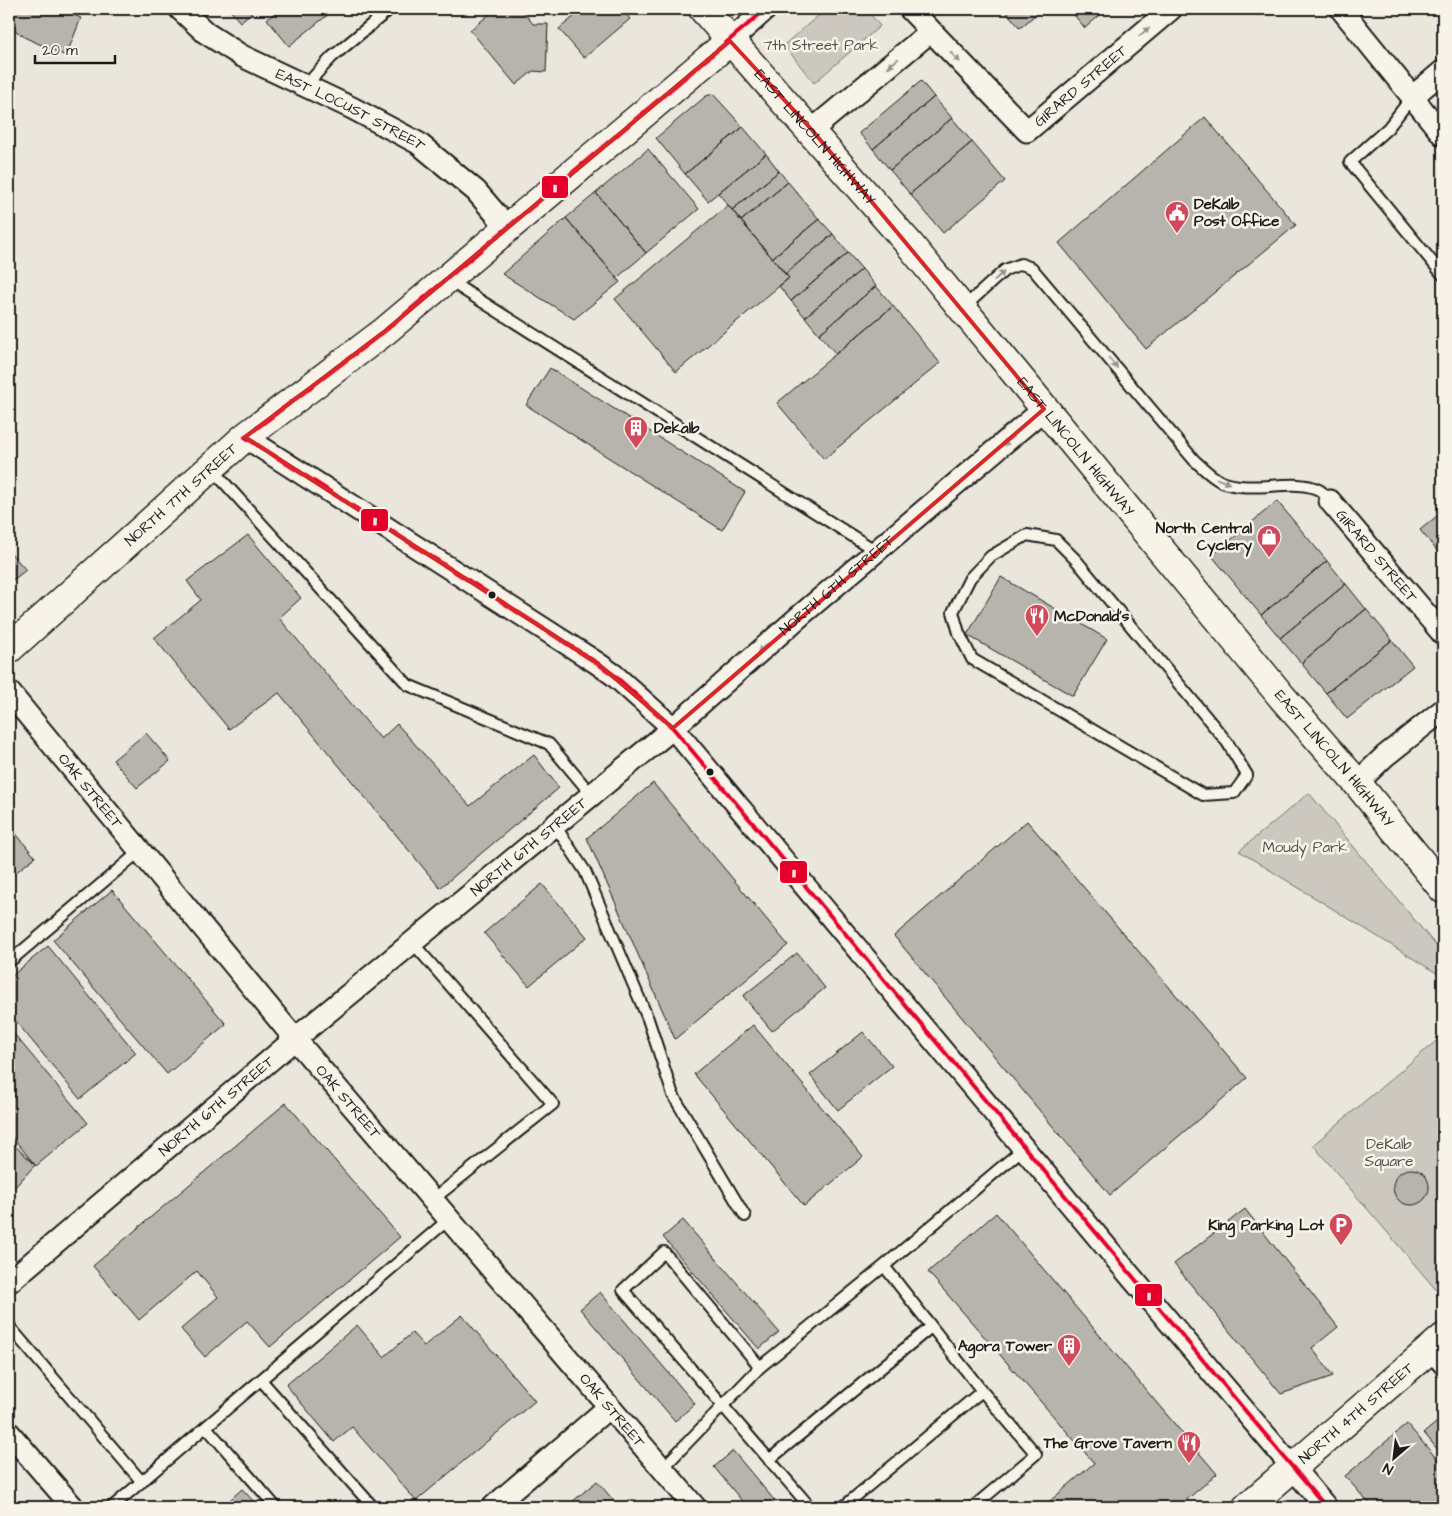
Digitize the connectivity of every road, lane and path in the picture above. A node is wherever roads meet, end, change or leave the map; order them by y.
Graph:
1 (180, 9) edge
2 (390, 9) edge
3 (704, 9) edge
4 (766, 9) edge
5 (910, 9) edge
6 (1171, 9) edge
7 (1341, 9) edge
8 (930, 32) junction
9 (730, 41) junction
10 (1443, 71) edge
11 (305, 86) junction
12 (1412, 97) junction
13 (812, 130) junction
14 (1443, 135) edge
15 (507, 227) junction
16 (1443, 275) edge
17 (446, 279) junction
18 (963, 309) junction
19 (1044, 409) junction
20 (245, 437) junction
21 (210, 468) junction
22 (1330, 501) joint
23 (876, 552) junction
24 (1076, 560) joint
25 (1443, 634) edge
26 (9, 649) edge
27 (9, 692) edge
28 (1443, 710) edge
29 (673, 728) junction
30 (1357, 782) junction
31 (591, 794) junction
32 (554, 824) junction
33 (140, 851) junction
34 (1443, 889) edge
35 (412, 942) junction
36 (9, 962) edge
37 (295, 1039) junction
38 (1024, 1148) junction
39 (432, 1200) junction
40 (745, 1216) dead end
41 (449, 1219) junction
42 (884, 1266) junction
43 (9, 1282) edge
44 (9, 1326) edge
45 (931, 1327) junction
46 (1439, 1351) edge
47 (760, 1367) junction
48 (261, 1380) junction
49 (982, 1391) junction
50 (722, 1406) junction
51 (609, 1408) junction
52 (206, 1427) junction
53 (9, 1433) edge
54 (769, 1460) junction
55 (1293, 1468) junction
56 (662, 1469) junction
57 (142, 1482) junction
58 (73, 1507) edge
59 (112, 1507) edge
60 (276, 1507) edge
61 (372, 1507) edge
62 (494, 1507) edge
63 (695, 1507) edge
64 (810, 1507) edge
65 (843, 1507) edge
66 (973, 1507) edge
67 (1246, 1507) edge
68 (1326, 1507) edge

1 - 11 street, EAST LOCUST STREET
2 - 11 lane
3 - 9 main road, EAST LINCOLN HIGHWAY
4 - 9 street
5 - 8 street, GIRARD STREET
8 -> 6 street, GIRARD STREET
7 - 12 street
8 -> 13 street
9 - 13 main road, EAST LINCOLN HIGHWAY
9 - 15 main road, NORTH 7TH STREET
10 - 12 street
11 - 15 street, EAST LOCUST STREET
12 - 14 street
12 - 16 lane
13 - 18 main road, EAST LINCOLN HIGHWAY
15 - 17 main road, NORTH 7TH STREET
17 - 20 main road, NORTH 7TH STREET
17 - 23 lane
18 - 19 main road, EAST LINCOLN HIGHWAY
18 -> 22 lane
19 -> 23 street, NORTH 6TH STREET
19 - 30 main road, EAST LINCOLN HIGHWAY
20 - 21 main road, NORTH 7TH STREET
20 - 29 street
21 - 26 main road, NORTH 7TH STREET
21 - 31 lane
22 - 25 street, GIRARD STREET
23 -> 29 street, NORTH 6TH STREET
24 - 24 lane
27 - 33 street, OAK STREET
28 - 30 street
29 - 31 street, NORTH 6TH STREET
29 - 38 street
30 - 34 main road, EAST LINCOLN HIGHWAY
31 - 32 street, NORTH 6TH STREET
32 - 35 street, NORTH 6TH STREET
32 - 40 lane
33 - 36 lane
33 - 37 street, OAK STREET
35 - 37 street, NORTH 6TH STREET
35 - 39 lane
37 - 39 street, OAK STREET
37 - 43 street, NORTH 6TH STREET
38 - 42 lane
38 - 55 street
39 - 41 street, OAK STREET
41 - 48 lane
41 - 51 street, OAK STREET
42 - 45 lane
42 - 47 lane
44 - 57 lane
45 - 49 lane
45 - 54 lane
46 - 55 main road, NORTH 4TH STREET
47 - 50 lane
47 - 50 lane
48 - 52 lane
48 - 61 lane
49 - 65 lane
49 - 66 lane
50 - 54 lane
50 - 56 lane
51 - 56 street, OAK STREET
51 - 62 street
52 - 57 lane
52 - 60 lane
53 - 58 street
54 - 64 lane
55 - 67 main road, NORTH 4TH STREET
55 - 68 street
56 - 63 street, OAK STREET
57 - 59 lane

